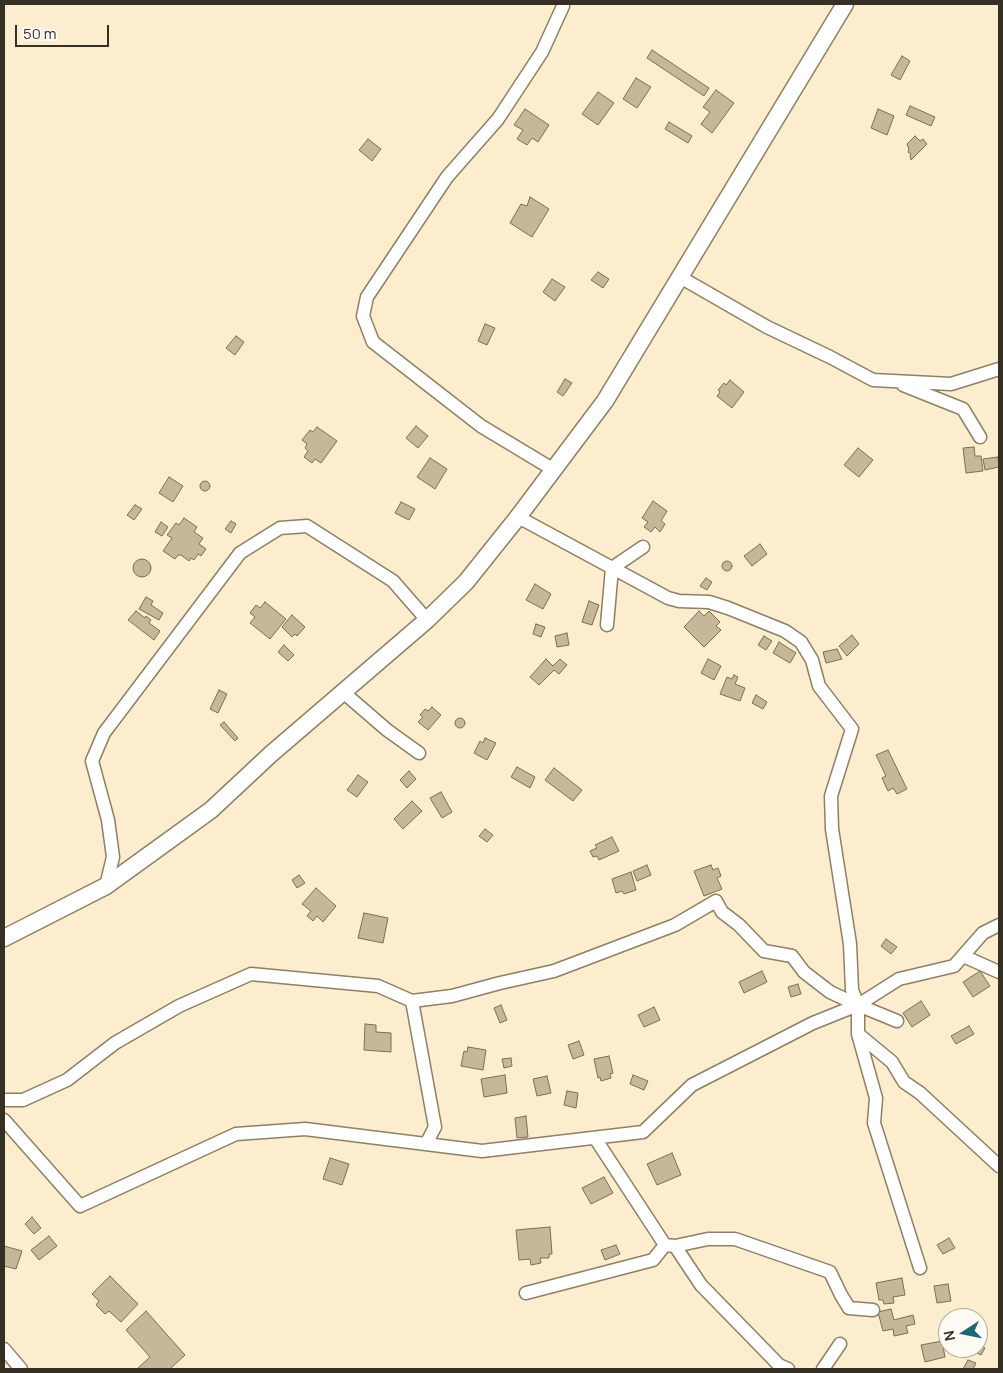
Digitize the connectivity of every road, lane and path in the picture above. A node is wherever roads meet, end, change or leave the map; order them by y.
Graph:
1 (845, 4) edge
2 (563, 6) dead end
3 (680, 277) junction
4 (999, 369) edge
5 (892, 381) junction
6 (980, 437) dead end
7 (554, 470) junction
8 (518, 517) junction
9 (643, 548) dead end
10 (612, 568) junction
11 (428, 620) junction
12 (607, 625) dead end
13 (343, 692) junction
14 (419, 753) dead end
15 (106, 886) junction
16 (999, 925) edge
17 (4, 938) edge
18 (963, 956) junction
19 (999, 972) edge
20 (412, 1001) junction
21 (858, 1005) junction
22 (897, 1021) dead end
23 (858, 1034) junction
24 (4, 1100) edge
25 (4, 1120) edge
26 (595, 1138) junction
27 (426, 1144) junction
28 (999, 1166) edge
29 (670, 1245) junction
30 (920, 1268) dead end
31 (526, 1293) dead end
32 (873, 1310) dead end
33 (840, 1344) dead end
34 (4, 1349) edge
35 (21, 1369) edge
36 (788, 1369) edge
37 (823, 1369) edge

1 - 3 street
2 - 7 street
3 - 5 street
3 - 7 street
4 - 5 street
5 - 6 street
7 - 8 street
8 - 10 street
8 - 11 street
9 - 10 street
10 - 12 street
10 - 21 street
11 - 13 street
11 - 15 street
13 - 14 street
13 - 15 street
15 - 17 street
16 - 18 street
18 - 19 street
18 - 21 street
20 - 21 street
20 - 24 street
20 - 27 street
21 - 22 street
21 - 23 street
21 - 26 street
23 - 28 street
23 - 30 street
25 - 27 street
26 - 27 street
26 - 29 street
29 - 31 street
29 - 32 street
29 - 36 street
33 - 37 street
34 - 35 street

